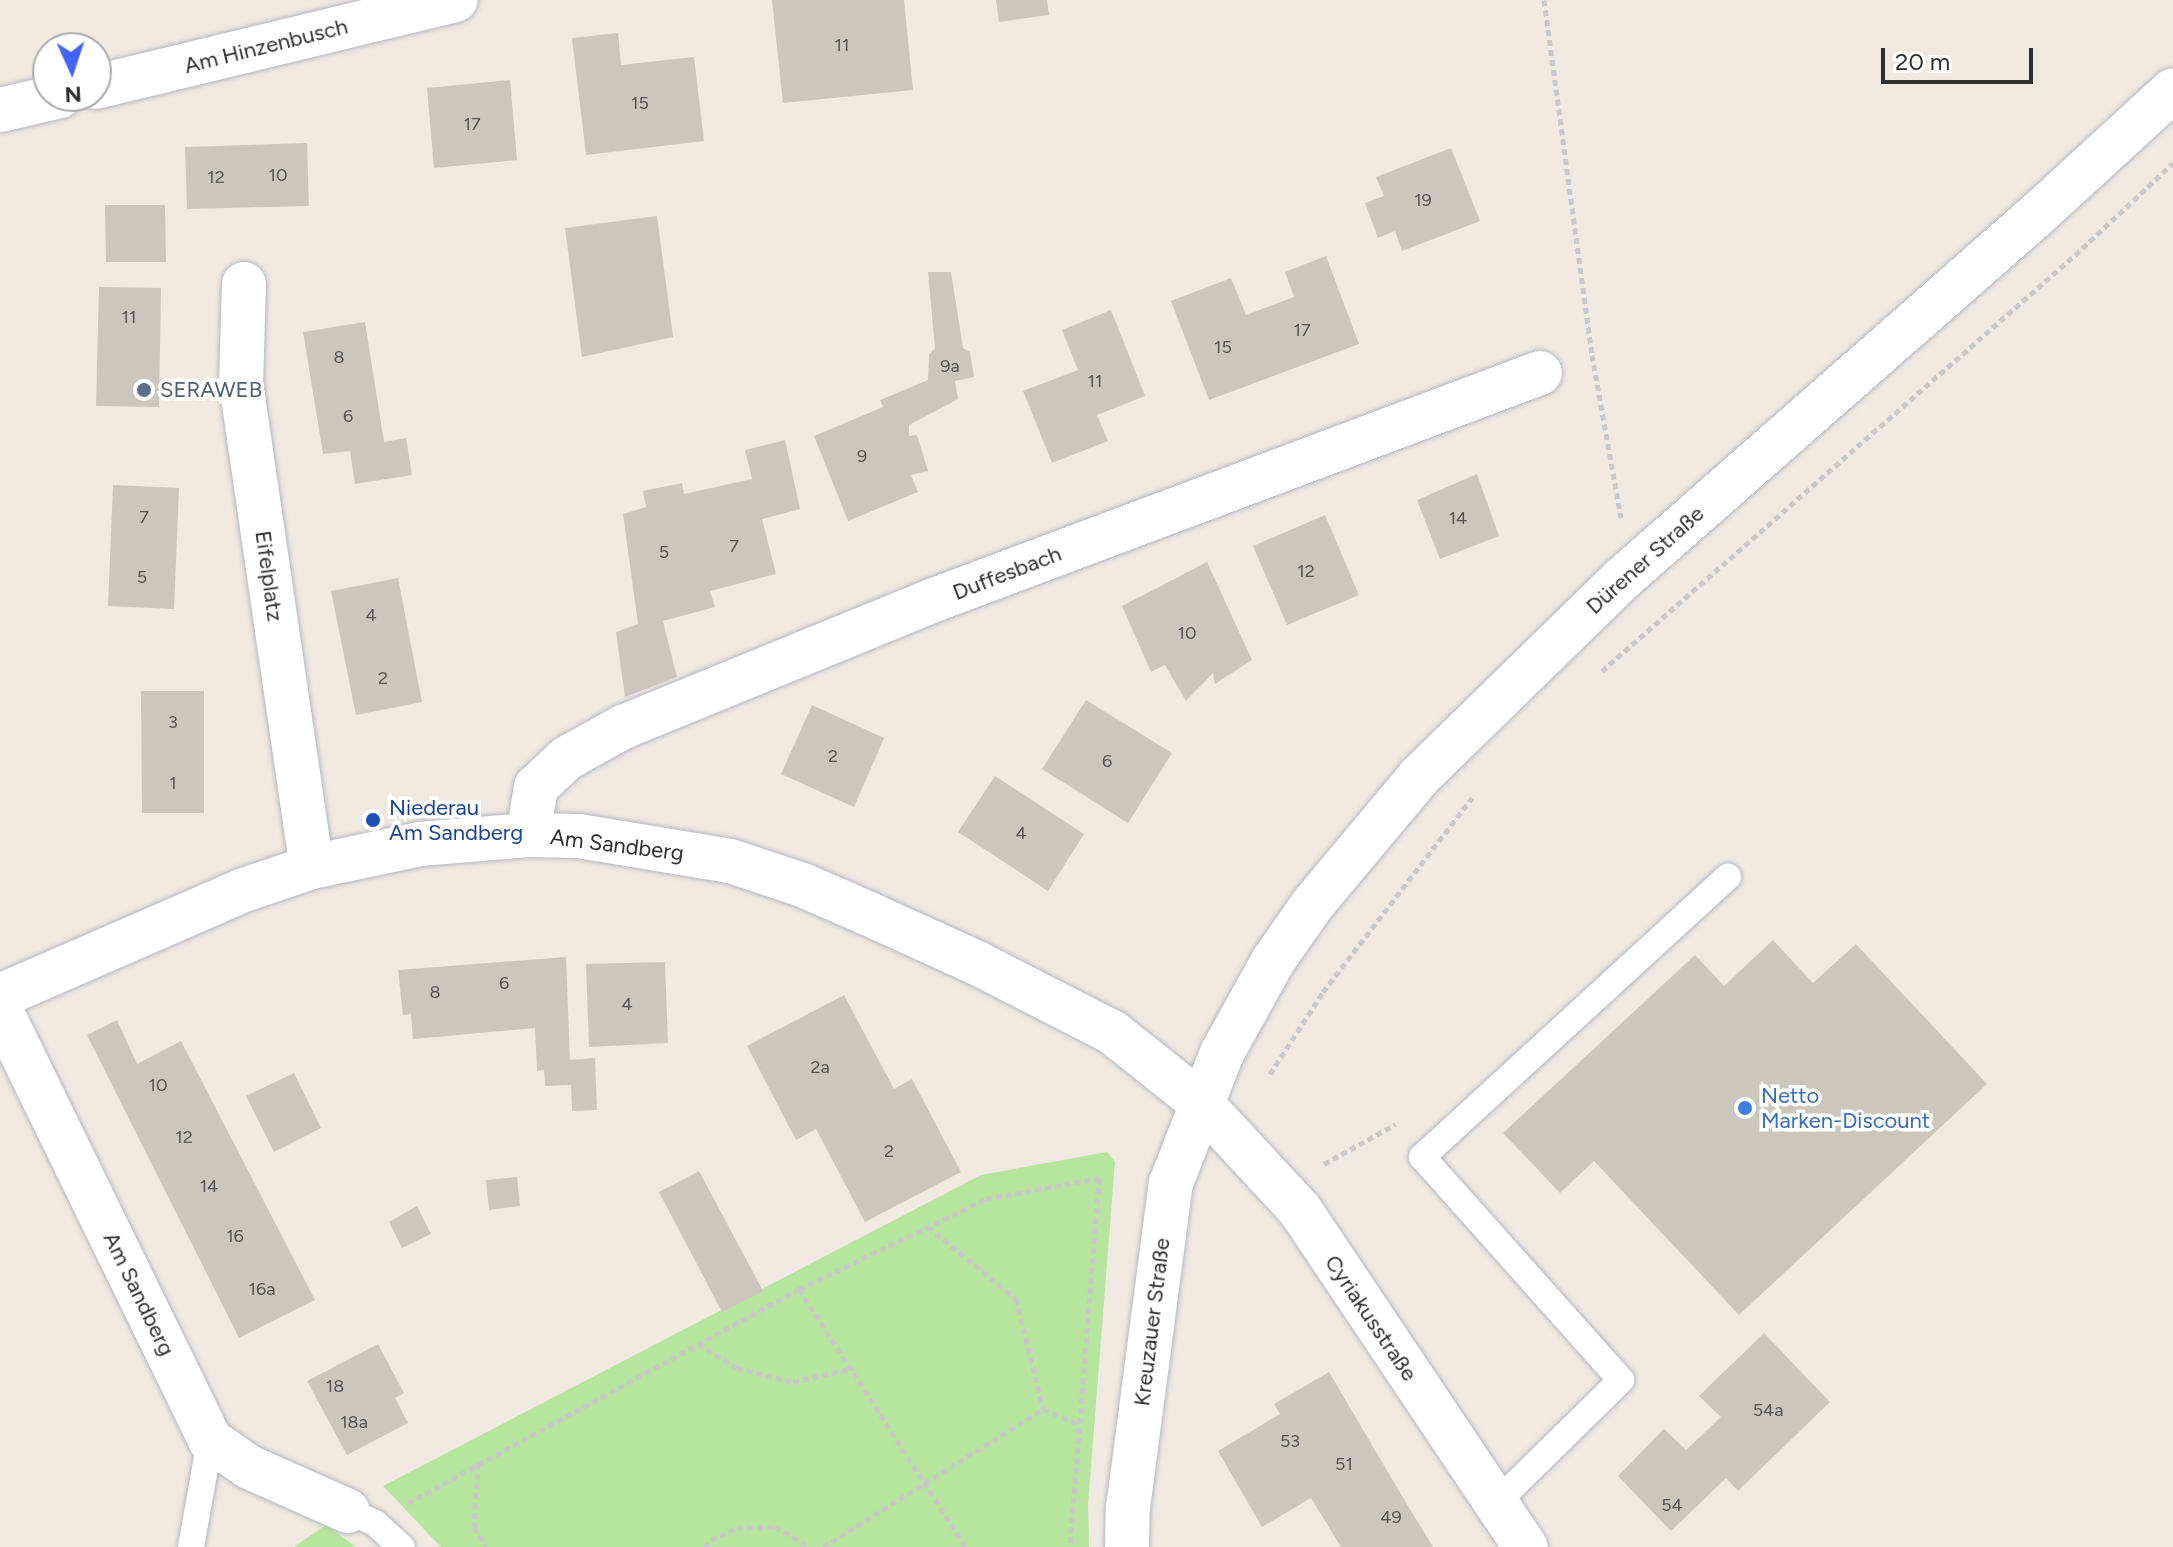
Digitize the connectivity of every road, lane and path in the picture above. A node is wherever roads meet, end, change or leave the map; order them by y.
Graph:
1 (1544, 0) edge
2 (443, 2) edge
3 (112, 83) edge
4 (2173, 90) edge
5 (32, 103) edge
6 (0, 110) edge
7 (2173, 163) edge
8 (244, 284) dead end
9 (1540, 373) dead end
10 (1621, 518) dead end
11 (1595, 678) dead end
12 (1481, 787) dead end
13 (528, 835) junction
14 (312, 867) junction
15 (1728, 877) dead end
16 (0, 996) edge
17 (0, 1009) edge
18 (1266, 1079) dead end
19 (1200, 1102) junction
20 (1400, 1122) dead end
21 (1281, 1188) junction
22 (928, 1227) junction
23 (799, 1289) junction
24 (697, 1343) junction
25 (853, 1368) junction
26 (1043, 1409) junction
27 (1079, 1424) junction
28 (210, 1440) junction
29 (478, 1462) junction
30 (924, 1484) junction
31 (1495, 1504) junction
32 (361, 1517) junction
33 (191, 1547) edge
34 (402, 1547) edge
35 (486, 1547) edge
36 (705, 1547) edge
37 (810, 1547) edge
38 (823, 1547) edge
39 (966, 1547) edge
40 (1070, 1547) edge
41 (1127, 1547) edge
42 (1526, 1547) edge

1 - 10 path
2 - 3 street, Am Hinzenbusch
4 - 19 street, Dürener Straße
5 - 6 street
7 - 11 path
8 - 14 street, Eifelplatz
9 - 13 street, Duffesbach
12 - 18 path
13 - 14 street, Am Sandberg
13 - 19 street, Am Sandberg
14 - 16 street, Am Sandberg
15 - 31 lane
17 - 28 street, Am Sandberg
19 - 21 street, Cyriakusstraße
19 - 41 street, Kreuzauer Straße
20 - 21 path
21 - 31 street, Cyriakusstraße
22 - 23 path
22 - 26 path
22 - 27 path
23 - 24 path
23 - 25 path
24 - 25 path
24 - 29 path
25 - 30 path
26 - 27 path
26 - 30 path
27 - 40 path
28 - 32 street, Am Sandberg
28 - 33 lane
29 - 32 path
29 - 35 path
30 - 38 path
30 - 39 path
31 - 42 street, Cyriakusstraße
32 - 34 lane
36 - 37 path

